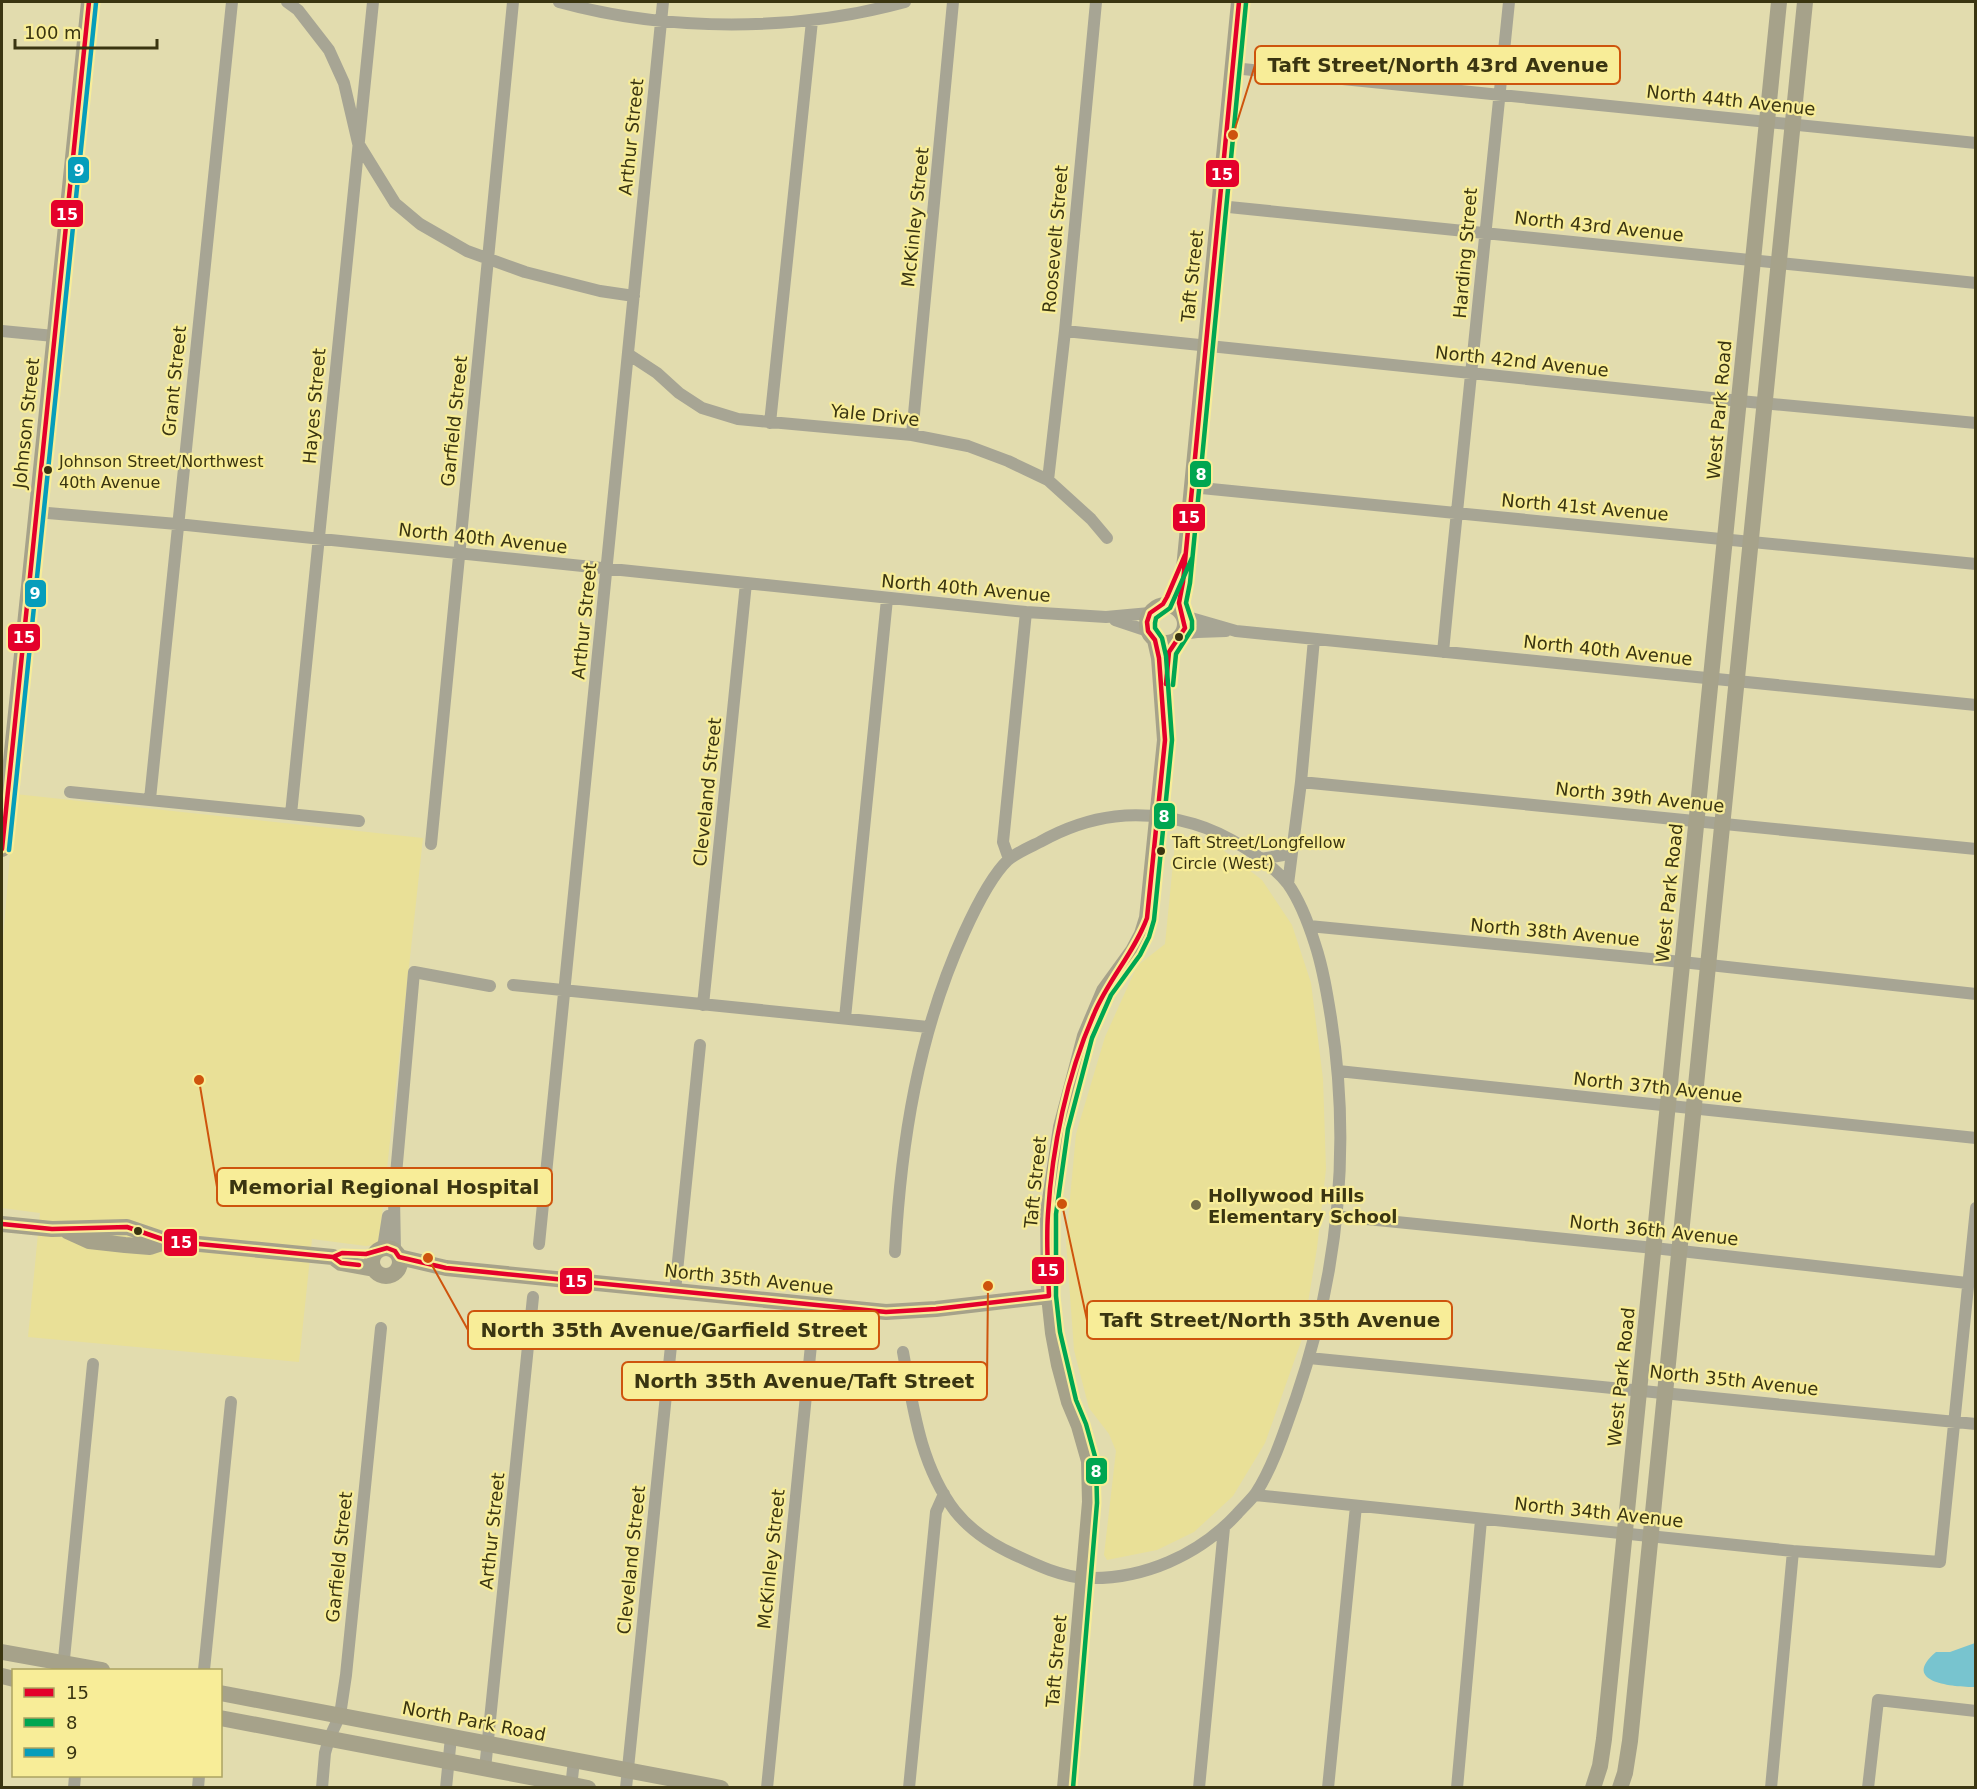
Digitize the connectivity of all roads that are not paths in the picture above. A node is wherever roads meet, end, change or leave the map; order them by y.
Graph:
1 (90, 2) edge
2 (232, 2) edge
3 (287, 2) edge
4 (373, 2) edge
5 (513, 2) edge
6 (559, 2) edge
7 (663, 2) edge
8 (904, 2) edge
9 (954, 2) edge
10 (1096, 2) edge
11 (1239, 2) edge
12 (1509, 2) edge
13 (1779, 2) edge
14 (1805, 2) edge
15 (661, 20) junction
16 (812, 21) junction
17 (1233, 68) junction
18 (1499, 95) junction
19 (1767, 122) junction
20 (1792, 124) junction
21 (1976, 142) edge
22 (358, 143) junction
23 (1218, 206) junction
24 (1484, 232) junction
25 (489, 259) junction
26 (1752, 260) junction
27 (1779, 262) junction
28 (1976, 283) edge
29 (634, 296) junction
30 (2, 331) edge
31 (1065, 331) junction
32 (54, 336) junction
33 (1205, 346) junction
34 (628, 354) junction
35 (1472, 374) junction
36 (1740, 401) junction
37 (1764, 403) junction
38 (770, 423) junction
39 (1976, 423) edge
40 (912, 435) junction
41 (1048, 480) junction
42 (1191, 487) junction
43 (36, 512) junction
44 (1457, 513) junction
45 (177, 524) junction
46 (1107, 538) dead end
47 (1726, 538) junction
48 (320, 539) junction
49 (1752, 541) junction
50 (459, 552) junction
51 (1185, 555) junction
52 (1976, 564) edge
53 (608, 569) junction
54 (746, 583) junction
55 (887, 599) junction
56 (1156, 608) junction
57 (1026, 612) junction
58 (1182, 613) junction
59 (1106, 617) junction
60 (1236, 631) junction
61 (1151, 635) junction
62 (1178, 638) junction
63 (1314, 639) junction
64 (1443, 652) junction
65 (1711, 678) junction
66 (1738, 681) junction
67 (1163, 702) junction
68 (1976, 705) edge
69 (1301, 782) junction
70 (70, 792) dead end
71 (150, 800) junction
72 (291, 814) junction
73 (1158, 816) junction
74 (1697, 820) junction
75 (358, 821) dead end
76 (1722, 823) junction
77 (431, 844) dead end
78 (2, 849) edge
79 (1976, 849) edge
80 (1292, 851) junction
81 (1009, 859) junction
82 (1261, 859) junction
83 (1288, 884) junction
84 (1309, 927) junction
85 (1682, 962) junction
86 (1708, 964) junction
87 (490, 986) dead end
88 (513, 986) dead end
89 (564, 991) junction
90 (1976, 994) edge
91 (703, 1005) junction
92 (845, 1018) junction
93 (928, 1027) junction
94 (700, 1045) dead end
95 (1338, 1071) junction
96 (1668, 1106) junction
97 (1694, 1109) junction
98 (1976, 1138) edge
99 (1976, 1208) edge
100 (1337, 1216) junction
101 (2, 1224) edge
102 (539, 1244) dead end
103 (1654, 1248) junction
104 (1680, 1251) junction
105 (895, 1252) dead end
106 (388, 1258) junction
107 (1967, 1282) junction
108 (675, 1291) junction
109 (1048, 1296) junction
110 (533, 1297) dead end
111 (381, 1328) dead end
112 (672, 1335) dead end
113 (812, 1335) dead end
114 (903, 1352) dead end
115 (1309, 1358) junction
116 (93, 1364) dead end
117 (1640, 1390) junction
118 (1665, 1392) junction
119 (231, 1402) dead end
120 (1953, 1422) junction
121 (1976, 1424) edge
122 (944, 1494) junction
123 (1255, 1495) junction
124 (1356, 1506) junction
125 (1481, 1520) junction
126 (1224, 1528) junction
127 (1625, 1532) junction
128 (1650, 1535) junction
129 (1793, 1551) junction
130 (1082, 1578) junction
131 (2, 1652) edge
132 (63, 1667) edge
133 (82, 1669) edge
134 (204, 1669) edge
135 (222, 1693) edge
136 (1976, 1711) edge
137 (340, 1715) junction
138 (222, 1718) edge
139 (451, 1737) junction
140 (329, 1739) junction
141 (488, 1743) junction
142 (574, 1760) junction
143 (449, 1762) junction
144 (485, 1769) junction
145 (627, 1779) edge
146 (695, 1785) edge
147 (577, 1787) edge
148 (322, 1788) edge
149 (446, 1788) edge
150 (721, 1788) edge
151 (767, 1788) edge
152 (909, 1788) edge
153 (1065, 1788) edge
154 (1199, 1788) edge
155 (1328, 1788) edge
156 (1457, 1788) edge
157 (1593, 1788) edge
158 (1620, 1788) edge
159 (1771, 1788) edge
160 (1868, 1788) edge

1 - 32 street, Johnson Street
2 - 45 street, Grant Street
3 - 22 street
4 - 22 street, Hayes Street
5 - 25 street, Garfield Street
6 - 15 street
7 - 15 street, Arthur Street
8 - 16 street
9 - 40 street, McKinley Street
10 - 31 street, Roosevelt Street
11 - 17 street, Taft Street
12 - 18 street, Harding Street
13 - 19 street, West Park Road
14 - 20 street
15 - 16 street
15 - 29 street, Arthur Street
16 - 38 street
17 - 18 street, North 44th Avenue
17 - 23 street, Taft Street
18 - 19 street, North 44th Avenue
18 - 24 street, Harding Street
19 - 20 street, North 44th Avenue
19 - 26 street, West Park Road
20 - 21 street, North 44th Avenue
20 - 27 street
22 - 25 street
22 - 48 street, Hayes Street
23 - 24 street, North 43rd Avenue
23 - 33 street, Taft Street
24 - 26 street, North 43rd Avenue
24 - 35 street, Harding Street
25 - 29 street
25 - 50 street, Garfield Street
26 - 27 street, North 43rd Avenue
26 - 36 street, West Park Road
27 - 28 street, North 43rd Avenue
27 - 37 street
29 - 34 street, Arthur Street
30 - 32 street
31 - 33 street, North 42nd Avenue
31 - 41 street, Roosevelt Street
32 - 43 street, Johnson Street
33 - 35 street, North 42nd Avenue
33 - 42 street, Taft Street
34 - 38 street, Yale Drive
34 - 53 street, Arthur Street
35 - 36 street, North 42nd Avenue
35 - 44 street, Harding Street
36 - 37 street, North 42nd Avenue
36 - 47 street, West Park Road
37 - 39 street, North 42nd Avenue
37 - 49 street
38 - 40 street, Yale Drive
40 - 41 street, Yale Drive
41 - 46 street, Yale Drive
42 - 44 street, North 41st Avenue
42 - 51 street, Taft Street
43 - 45 street, North 40th Avenue
43 - 78 street, Johnson Street
44 - 47 street, North 41st Avenue
44 - 64 street, Harding Street
45 - 48 street, North 40th Avenue
45 - 71 street, Grant Street
47 - 49 street, North 41st Avenue
47 - 65 street, West Park Road
48 - 50 street, North 40th Avenue
48 - 72 street, Hayes Street
49 - 52 street, North 41st Avenue
49 - 66 street
50 - 53 street, North 40th Avenue
50 - 77 street, Garfield Street
51 - 56 street, Taft Street
51 - 58 street, Taft Street
53 - 54 street, North 40th Avenue
53 - 89 street, Arthur Street
54 - 55 street, North 40th Avenue
54 - 91 street, Cleveland Street
55 - 57 street, North 40th Avenue
55 - 92 street
56 - 58 street
56 - 59 street, North 40th Avenue
56 - 61 street
57 - 59 street, North 40th Avenue
57 - 81 street
58 - 60 street, North 40th Avenue
58 - 62 street
59 - 61 street, North 40th Avenue
60 - 62 street, North 40th Avenue
60 - 63 street, North 40th Avenue
61 - 62 street
61 - 67 street, Taft Street
62 - 67 street, Taft Street
63 - 64 street, North 40th Avenue
63 - 69 street
64 - 65 street, North 40th Avenue
65 - 66 street, North 40th Avenue
65 - 74 street, West Park Road
66 - 68 street, North 40th Avenue
66 - 76 street
67 - 73 street, Taft Street
69 - 74 street, North 39th Avenue
69 - 80 street
70 - 71 street
71 - 72 street
72 - 75 street
73 - 81 street
73 - 82 street
73 - 109 street, Taft Street
74 - 76 street, North 39th Avenue
74 - 85 street, West Park Road
76 - 79 street, North 39th Avenue
76 - 86 street
80 - 82 street
80 - 83 street
81 - 93 street
82 - 83 street
83 - 84 street
84 - 85 street, North 38th Avenue
84 - 95 street
85 - 86 street, North 38th Avenue
85 - 96 street, West Park Road
86 - 90 street, North 38th Avenue
86 - 97 street
87 - 106 street
88 - 89 street
89 - 91 street
89 - 102 street, Arthur Street
91 - 92 street
92 - 93 street
93 - 105 street
94 - 108 street
95 - 96 street, North 37th Avenue
95 - 100 street
96 - 97 street, North 37th Avenue
96 - 103 street, West Park Road
97 - 98 street, North 37th Avenue
97 - 104 street
99 - 107 street
100 - 103 street, North 36th Avenue
100 - 115 street
101 - 106 street, North 35th Avenue
103 - 104 street, North 36th Avenue
103 - 117 street, West Park Road
104 - 107 street, North 36th Avenue
104 - 118 street
106 - 108 street, North 35th Avenue
107 - 120 street
108 - 109 street, North 35th Avenue
109 - 130 street, Taft Street
110 - 141 street, Arthur Street
111 - 137 street, Garfield Street
112 - 145 street, Cleveland Street
113 - 151 street, McKinley Street
114 - 122 street
115 - 117 street, North 35th Avenue
115 - 123 street
116 - 132 street
117 - 118 street, North 35th Avenue
117 - 127 street, West Park Road
118 - 120 street, North 35th Avenue
118 - 128 street
119 - 134 street
120 - 121 street, North 35th Avenue
120 - 129 street, North 34th Avenue
122 - 130 street
122 - 152 street
123 - 124 street, North 34th Avenue
123 - 126 street
124 - 125 street, North 34th Avenue
124 - 155 street
125 - 127 street, North 34th Avenue
125 - 156 street
126 - 130 street
126 - 154 street
127 - 128 street, North 34th Avenue
127 - 157 street, West Park Road
128 - 129 street, North 34th Avenue
128 - 158 street
129 - 159 street
130 - 153 street, Taft Street
131 - 132 street
132 - 133 street
135 - 137 street, North Park Road
136 - 160 street
137 - 139 street, North Park Road
137 - 140 street, Garfield Street
138 - 140 street
139 - 141 street, North Park Road
139 - 143 street
140 - 143 street
140 - 148 street, Garfield Street
141 - 142 street, North Park Road
141 - 144 street, Arthur Street
142 - 145 street, North Park Road
142 - 147 street
143 - 144 street
143 - 149 street
144 - 147 street
145 - 146 street, North Park Road
146 - 150 street, North Park Road

